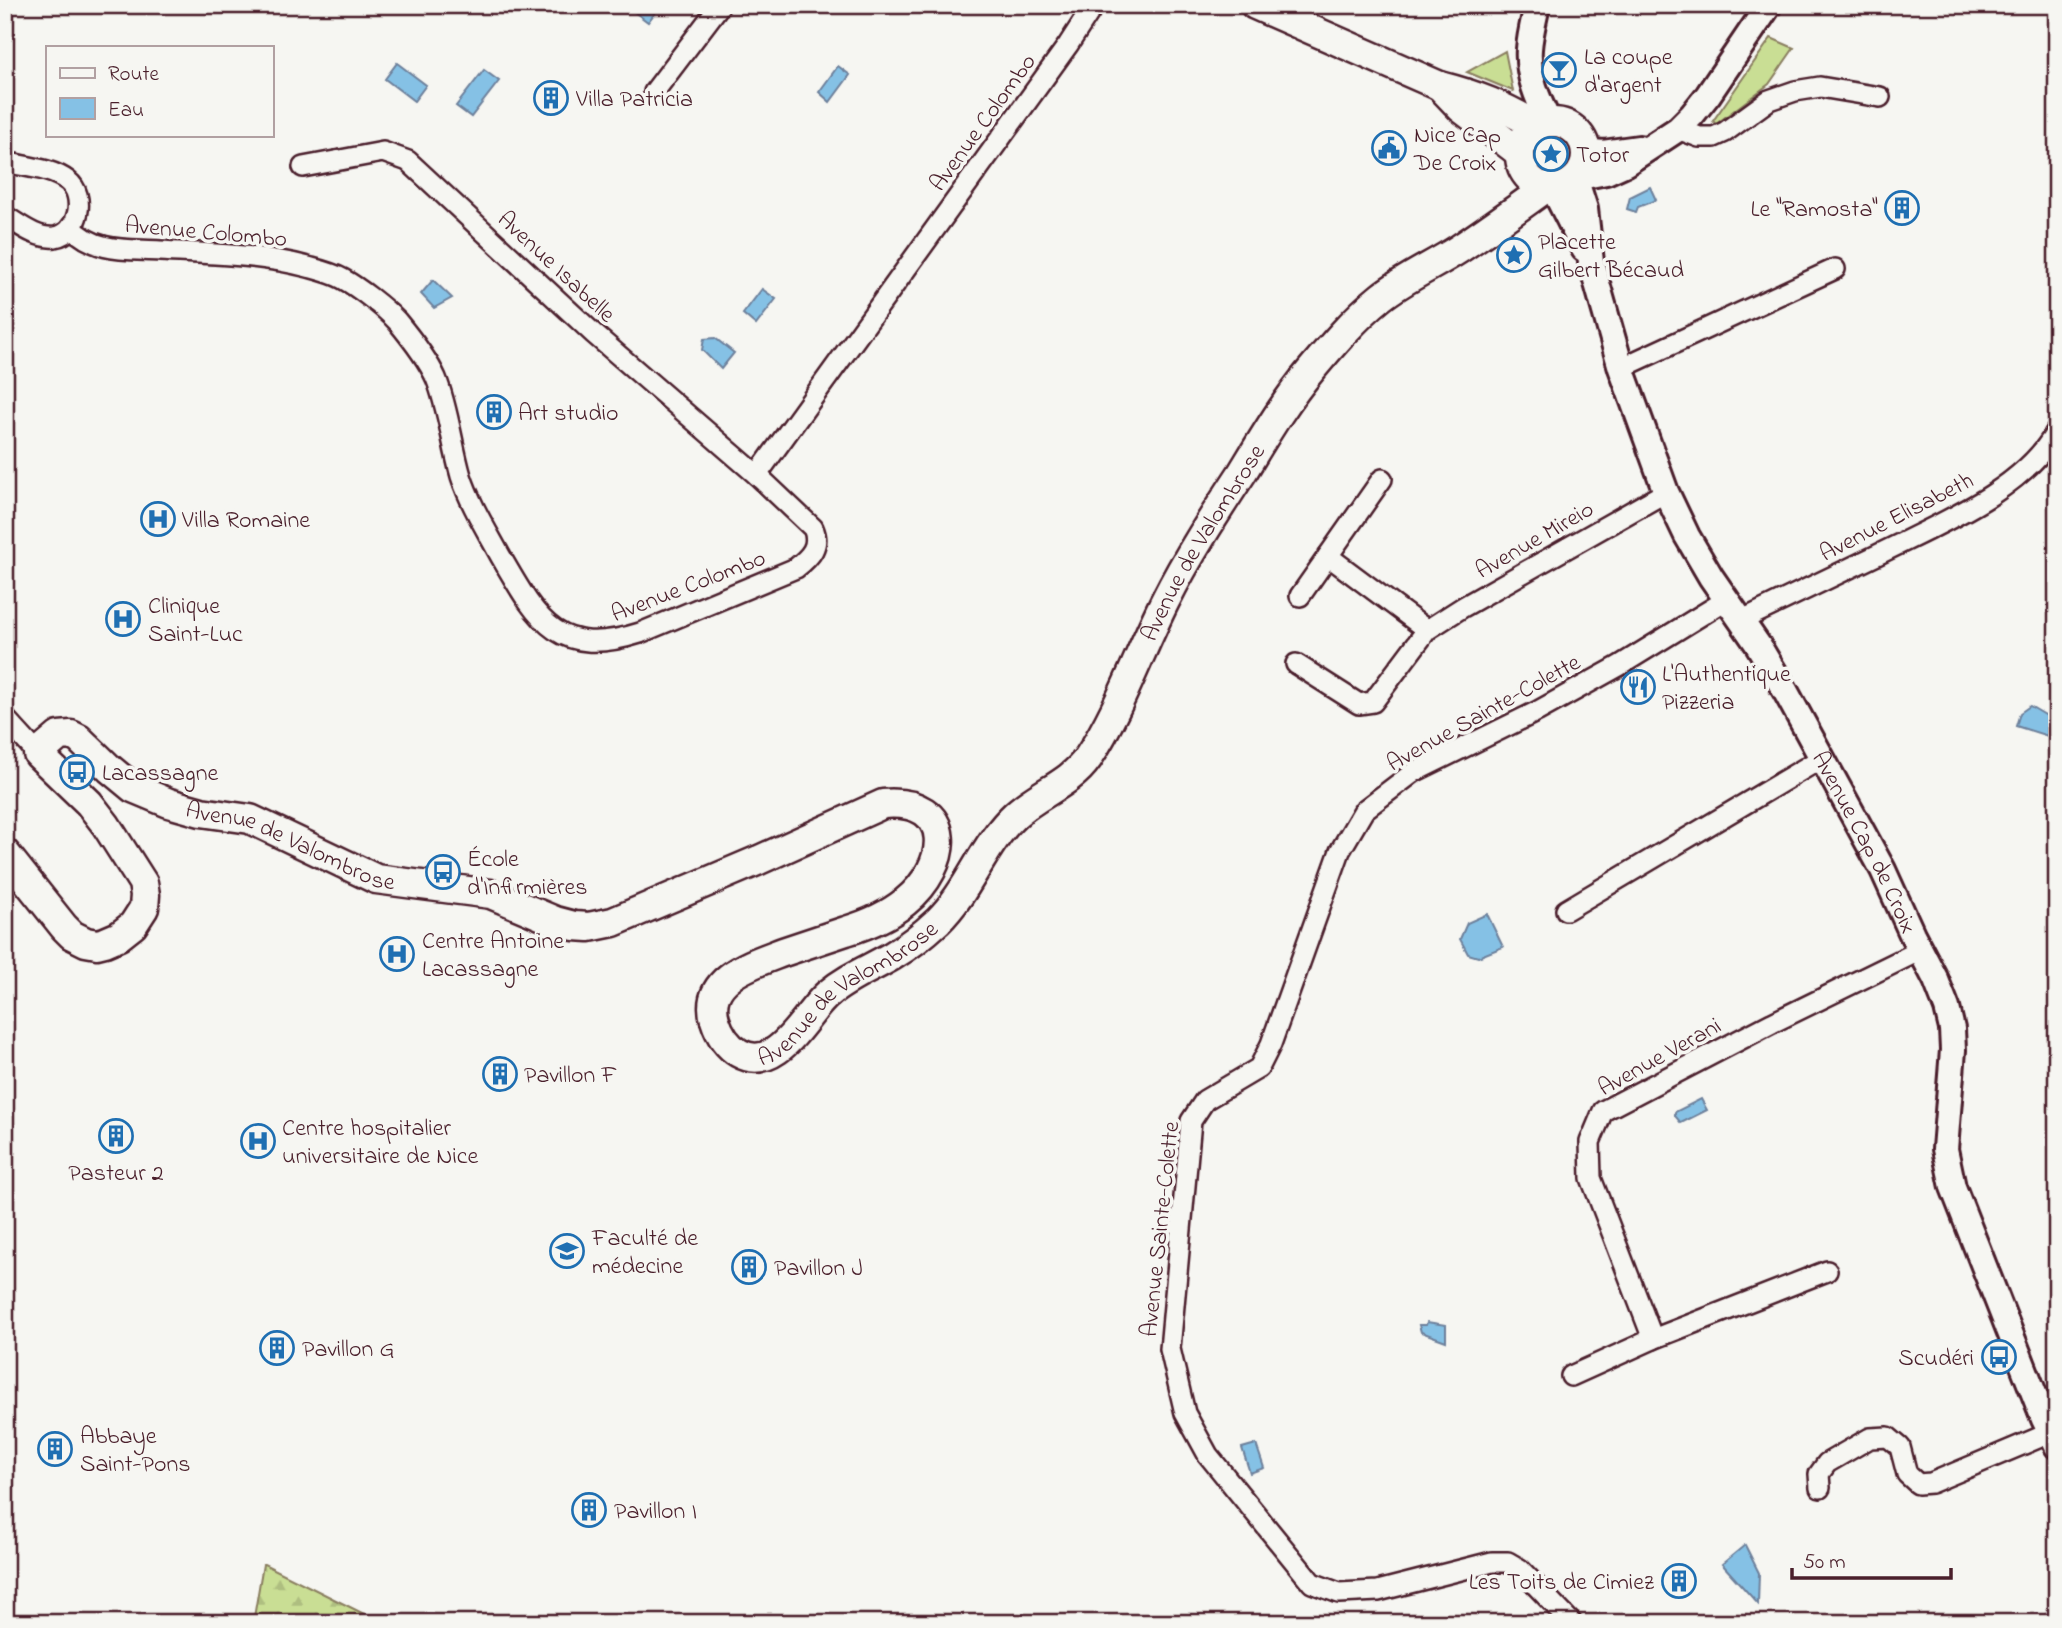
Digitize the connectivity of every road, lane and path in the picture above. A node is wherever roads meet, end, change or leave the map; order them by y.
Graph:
1 (720, 5) edge
2 (1094, 5) edge
3 (1255, 5) edge
4 (1537, 5) edge
5 (1769, 5) edge
6 (1440, 86) junction
7 (654, 92) dead end
8 (1880, 96) dead end
9 (1543, 124) junction
10 (1678, 129) junction
11 (1653, 145) junction
12 (1585, 151) junction
13 (1521, 159) junction
14 (5, 162) edge
15 (303, 167) dead end
16 (1559, 184) junction
17 (5, 216) edge
18 (1492, 226) junction
19 (71, 228) junction
20 (1835, 269) dead end
21 (1620, 368) junction
22 (2057, 430) edge
23 (757, 475) junction
24 (1382, 479) dead end
25 (1666, 492) junction
26 (1328, 556) junction
27 (1300, 596) dead end
28 (1726, 600) junction
29 (1740, 621) junction
30 (1427, 630) junction
31 (1296, 664) dead end
32 (5, 718) edge
33 (38, 754) junction
34 (1822, 758) junction
35 (5, 853) edge
36 (1566, 910) dead end
37 (1921, 950) junction
38 (1827, 1271) dead end
39 (1653, 1339) junction
40 (1571, 1376) dead end
41 (2054, 1439) edge
42 (1820, 1488) dead end
43 (1572, 1623) edge

1 - 7 street
2 - 23 street, Avenue Colombo
3 - 6 main road
4 - 9 street
5 - 10 street
6 - 9 main road
6 - 13 main road
8 - 10 street
9 - 12 main road
9 - 13 main road
10 - 11 street
11 - 12 street
11 - 16 street
12 - 16 main road
13 - 16 main road
13 - 18 main road, Avenue de Valombrose
14 - 19 street
15 - 23 street, Avenue Isabelle
16 - 18 main road, Avenue de Valombrose
16 - 21 street, Avenue Cap de Croix
17 - 19 street
18 - 33 main road, Avenue de Valombrose
19 - 23 street, Avenue Colombo
20 - 21 street
21 - 25 street, Avenue Cap de Croix
22 - 29 street, Avenue Elisabeth
24 - 26 street
25 - 28 street, Avenue Cap de Croix
25 - 30 street, Avenue Mireio
26 - 27 street
26 - 30 street
28 - 29 street, Avenue Cap de Croix
28 - 43 street, Avenue Sainte-Colette
29 - 34 street, Avenue Cap de Croix
30 - 31 street, Avenue Mireio
32 - 33 street
33 - 35 main road
34 - 36 street
34 - 37 street, Avenue Cap de Croix
37 - 39 street, Avenue Verani
37 - 41 street, Avenue Cap de Croix
38 - 39 street
39 - 40 street
41 - 42 street

